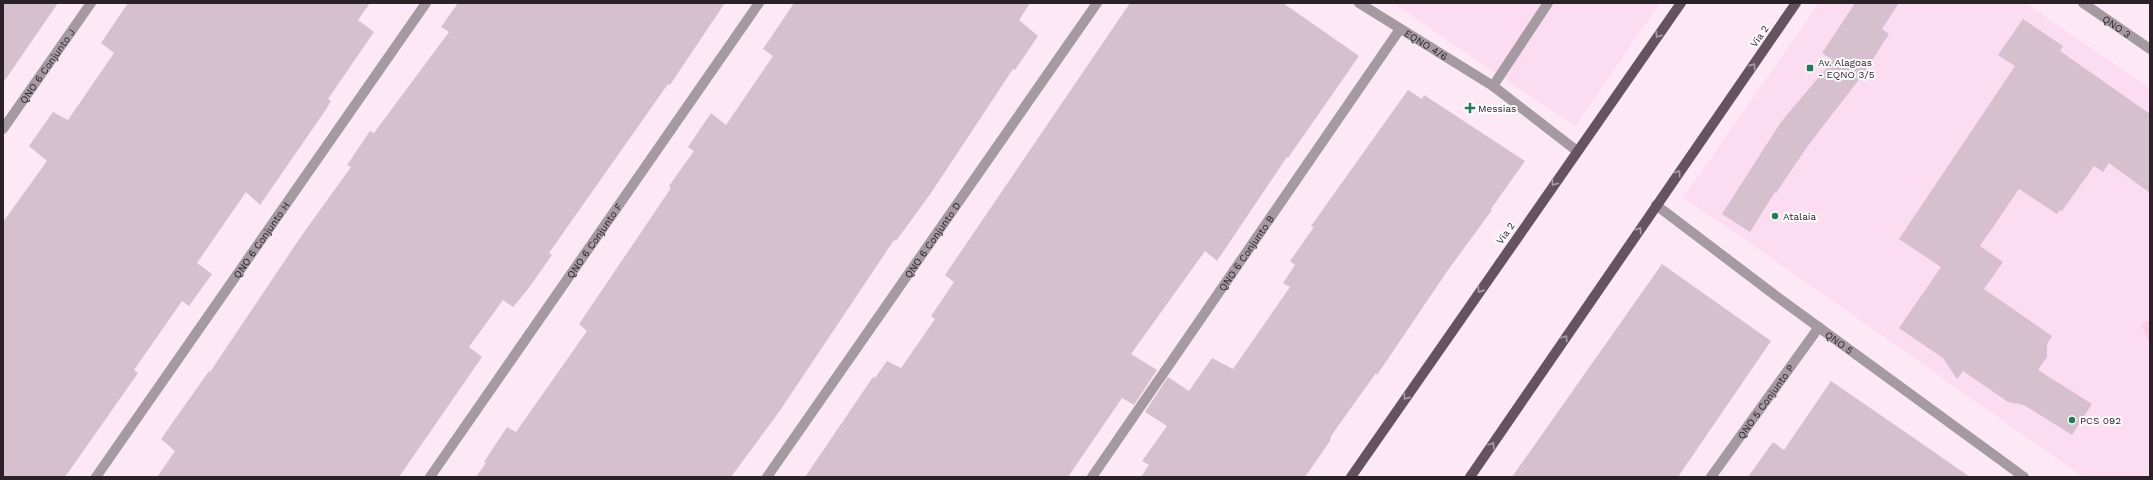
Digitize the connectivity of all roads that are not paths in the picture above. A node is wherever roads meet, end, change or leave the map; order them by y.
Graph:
1 (91, 3) edge
2 (426, 3) edge
3 (760, 3) edge
4 (1097, 3) edge
5 (1359, 3) edge
6 (1548, 3) edge
7 (1681, 3) edge
8 (1796, 3) edge
9 (2083, 3) edge
10 (1400, 29) junction
11 (2150, 50) edge
12 (1492, 86) junction
13 (3, 129) edge
14 (1577, 151) junction
15 (1656, 205) junction
16 (1819, 326) junction
17 (96, 477) edge
18 (430, 477) edge
19 (767, 477) edge
20 (1092, 477) edge
21 (1350, 477) edge
22 (1470, 477) edge
23 (1711, 477) edge
24 (2024, 477) edge

1 - 13 street, QNO 6 Conjunto J
2 - 17 street, QNO 6 Conjunto H
3 - 18 street, QNO 6 Conjunto F
4 - 19 street, QNO 6 Conjunto D
5 - 10 street, EQNO 4/6
6 - 12 street
7 -> 14 main road, Via 2
15 -> 8 main road, Via 2
9 - 11 street, QNO 3
10 - 12 street, EQNO 4/6
10 - 20 street, QNO 6 Conjunto B
12 - 14 street, EQNO 4/6
14 -> 21 main road, Via 2
15 - 16 street, QNO 5
22 -> 15 main road, Via 2
16 - 23 street, QNO 5 Conjunto P
16 - 24 street, QNO 5

